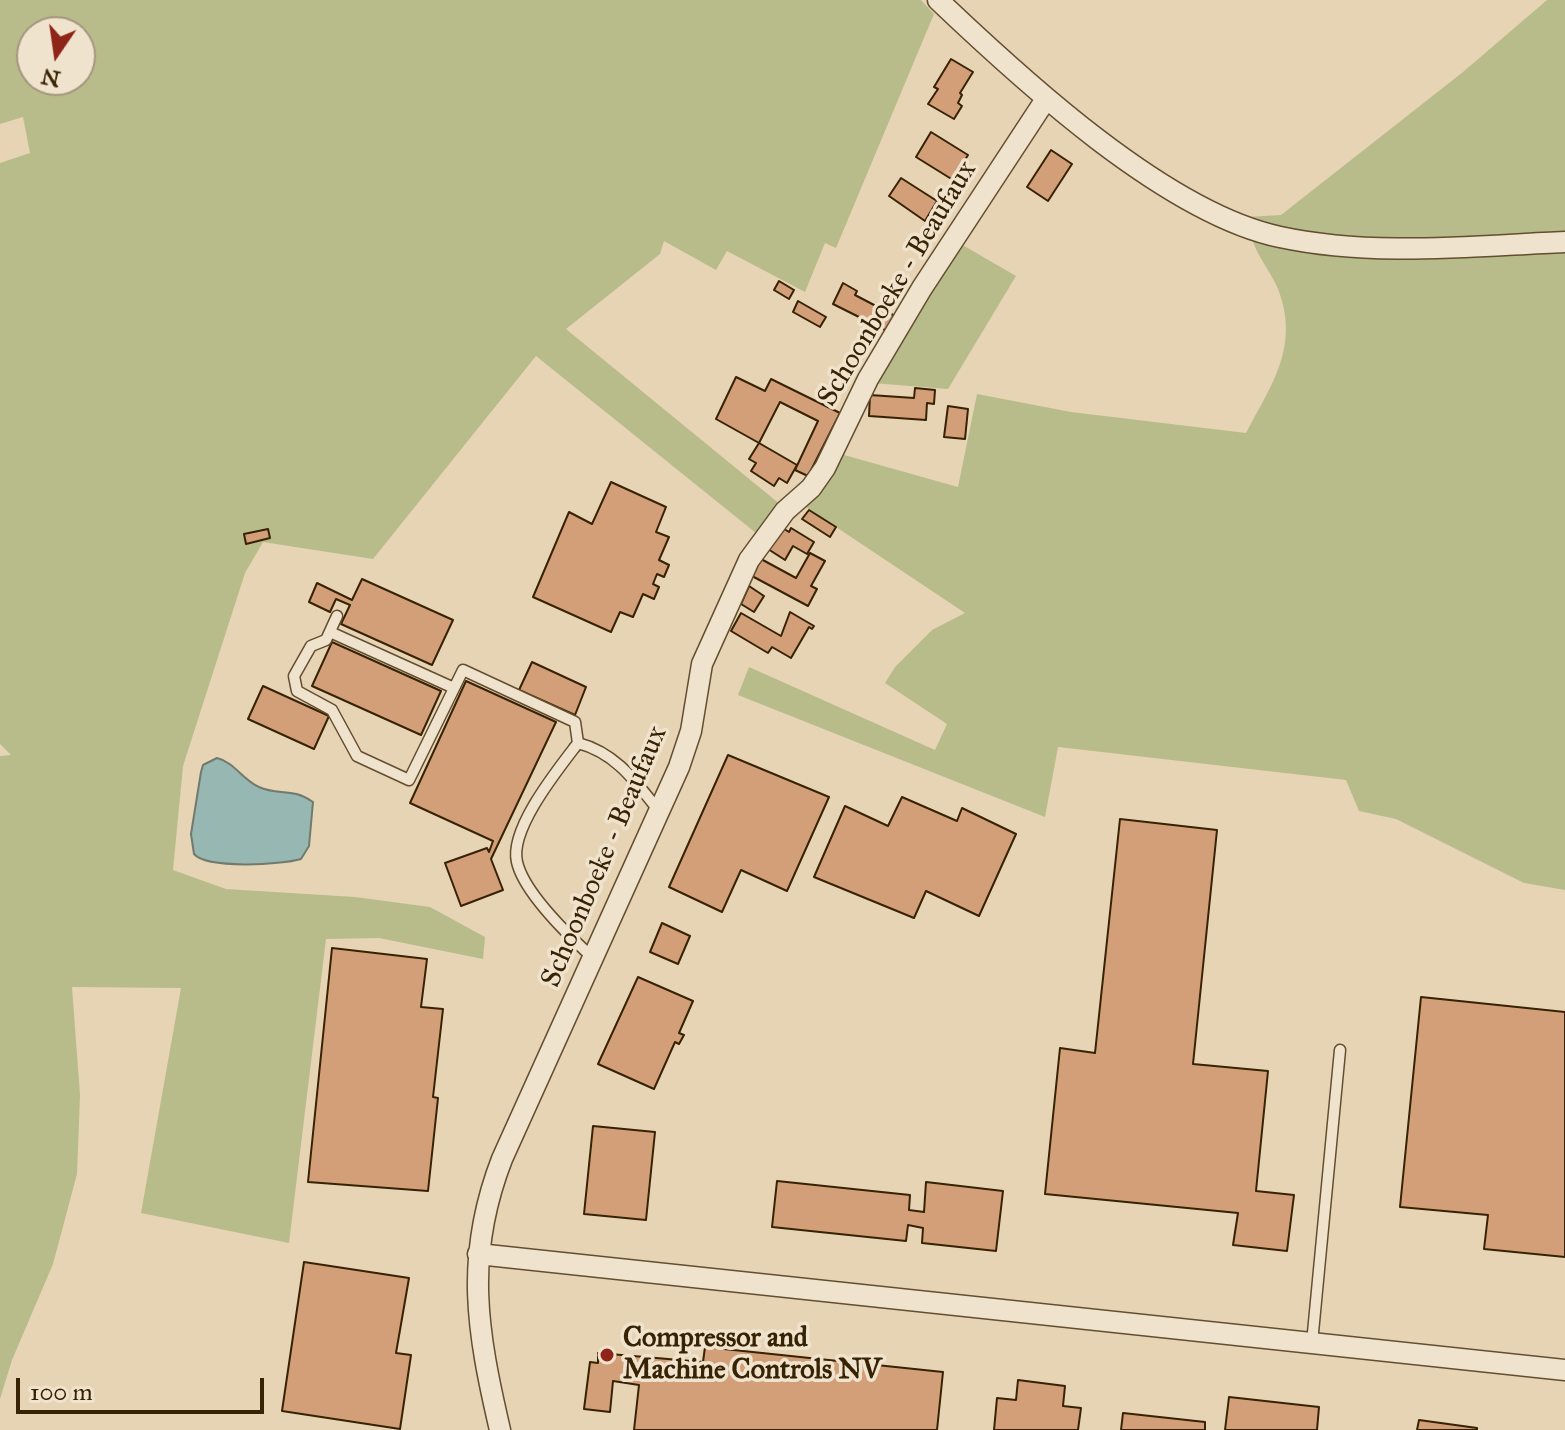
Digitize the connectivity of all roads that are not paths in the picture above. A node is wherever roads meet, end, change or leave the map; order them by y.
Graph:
1 (938, 0) edge
2 (1046, 99) junction
3 (1565, 242) edge
4 (337, 616) dead end
5 (330, 632) junction
6 (454, 688) junction
7 (578, 743) junction
8 (659, 811) junction
9 (593, 958) junction
10 (1340, 1050) dead end
11 (478, 1254) junction
12 (1312, 1343) junction
13 (1565, 1370) edge
14 (500, 1430) edge

1 - 2 street
2 - 3 street
2 - 8 street, Schoonboeke - Beaufaux
4 - 5 lane
5 - 6 lane
5 - 6 lane
6 - 7 lane
7 - 8 lane
7 - 9 lane
8 - 9 street, Schoonboeke - Beaufaux
9 - 11 street, Schoonboeke - Beaufaux
10 - 12 lane
11 - 12 street
11 - 14 street, Schoonboeke - Beaufaux
12 - 13 street

